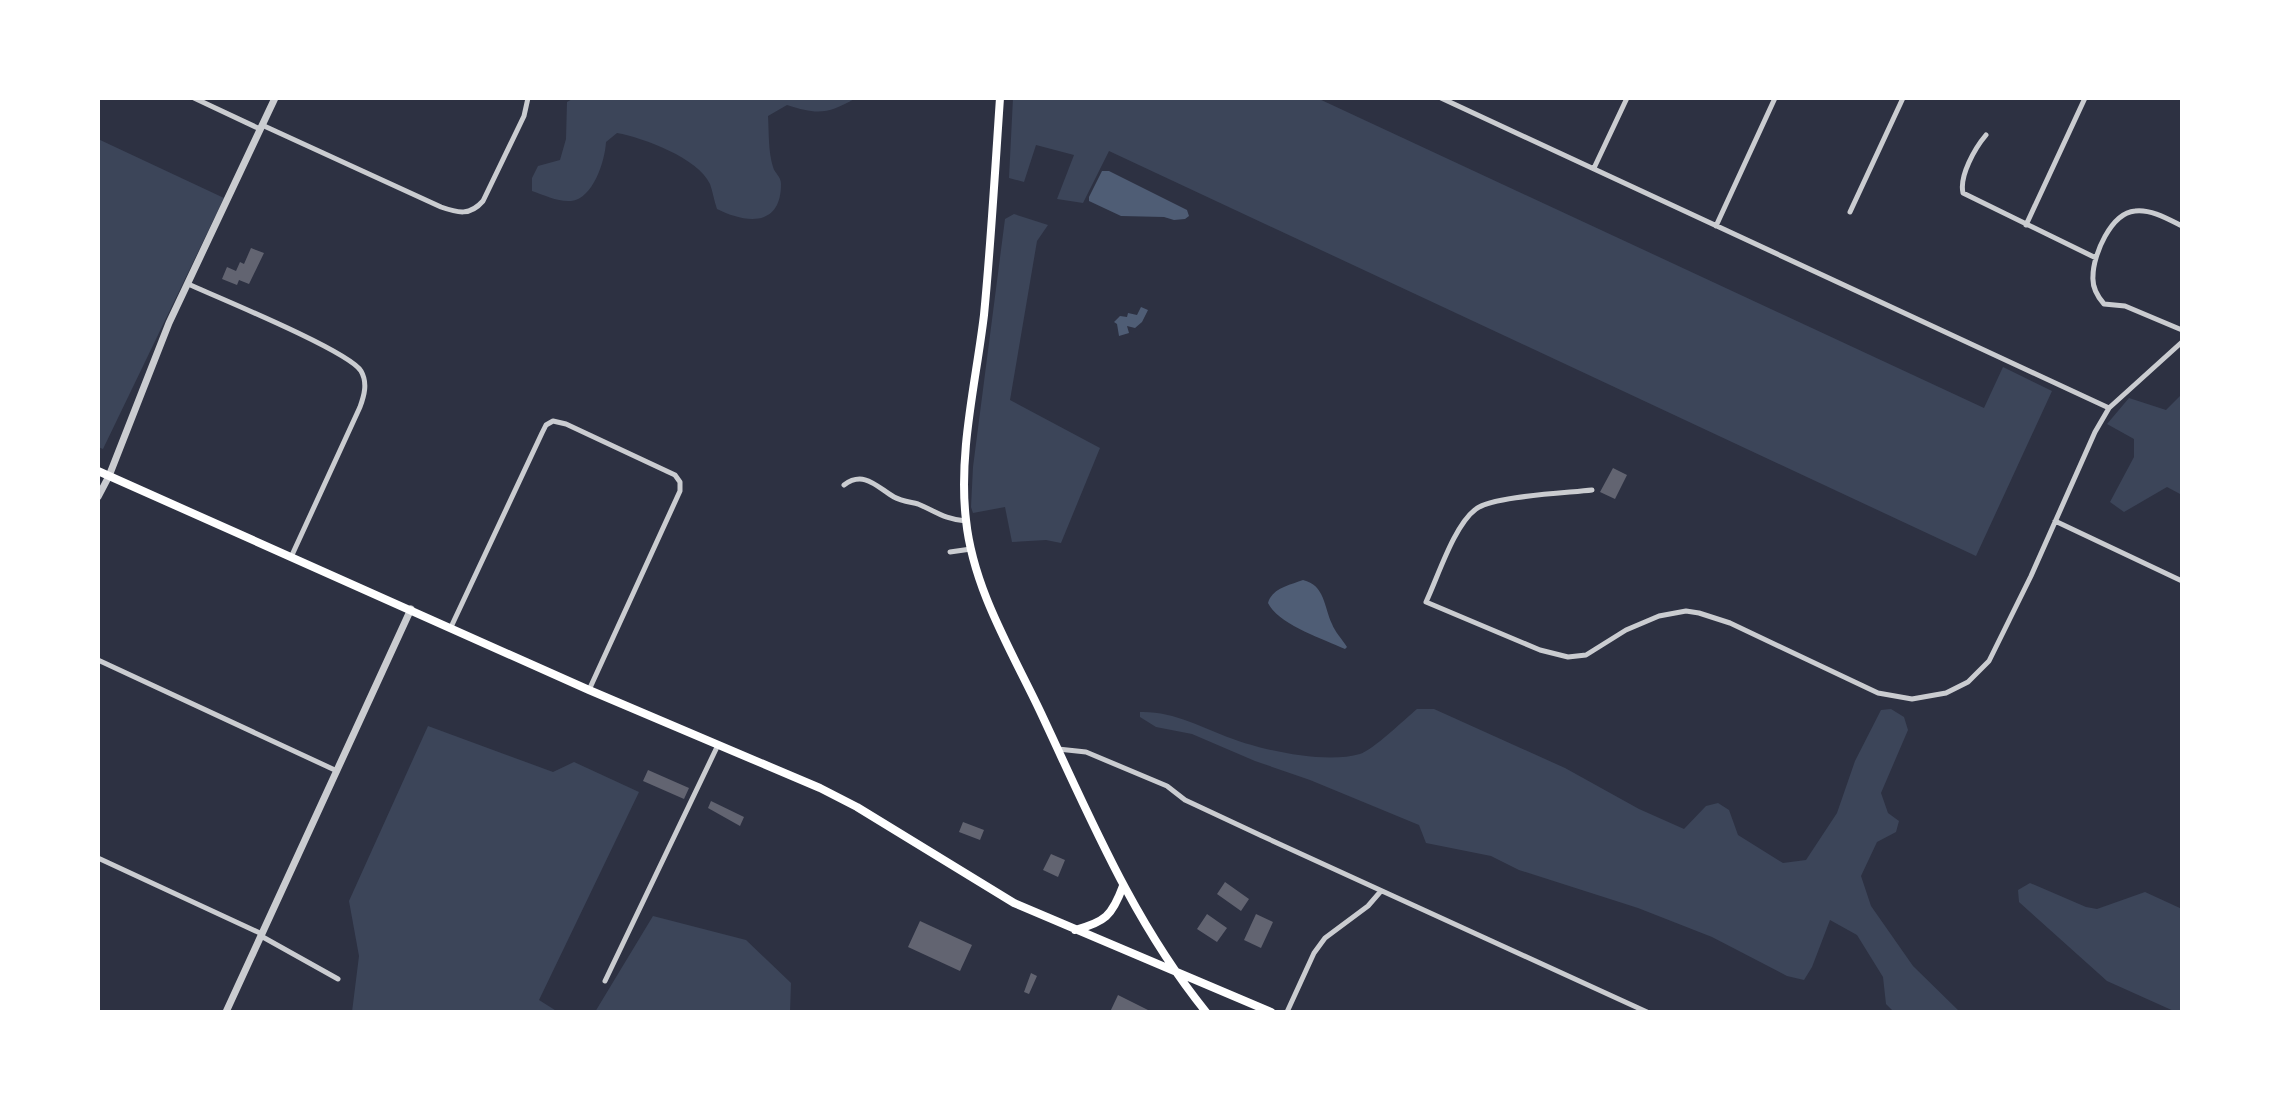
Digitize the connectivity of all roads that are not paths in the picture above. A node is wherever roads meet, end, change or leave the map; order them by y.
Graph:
1 (194, 98) edge
2 (275, 98) edge
3 (528, 98) edge
4 (1000, 98) edge
5 (1441, 98) edge
6 (1627, 98) edge
7 (1775, 98) edge
8 (1903, 98) edge
9 (2085, 98) edge
10 (261, 127) junction
11 (1986, 135) dead end
12 (1594, 168) junction
13 (1850, 212) dead end
14 (2026, 225) junction
15 (1716, 226) junction
16 (2182, 226) edge
17 (2096, 258) junction
18 (188, 284) junction
19 (2182, 330) edge
20 (2182, 342) edge
21 (2109, 408) junction
22 (98, 471) edge
23 (109, 476) junction
24 (844, 485) dead end
25 (1592, 490) dead end
26 (98, 497) edge
27 (966, 521) junction
28 (2055, 521) junction
29 (971, 549) junction
30 (950, 552) dead end
31 (292, 555) junction
32 (2182, 581) edge
33 (411, 609) junction
34 (451, 627) junction
35 (98, 660) edge
36 (589, 690) junction
37 (718, 745) junction
38 (1058, 749) junction
39 (337, 771) junction
40 (98, 858) edge
41 (1123, 886) junction
42 (1381, 891) junction
43 (1075, 930) junction
44 (262, 935) junction
45 (1172, 970) junction
46 (338, 979) dead end
47 (605, 981) dead end
48 (226, 1012) edge
49 (1206, 1012) edge
50 (1271, 1012) edge
51 (1287, 1012) edge
52 (1647, 1012) edge

1 - 10 street
2 - 10 street
3 - 10 street
4 - 27 main road
5 - 12 street
6 - 12 street
7 - 15 street
8 - 13 street
9 - 14 street
10 - 18 street
11 - 14 street
12 - 15 street
14 - 17 street
15 - 21 street
16 - 17 street
17 - 19 street
18 - 23 street
18 - 31 street
20 - 21 street
21 - 28 street
22 - 23 main road
23 - 26 street
23 - 31 main road
24 - 27 street
25 - 28 street
27 - 29 main road
28 - 32 street
29 - 30 street
29 - 38 main road
31 - 33 main road
33 - 34 main road
33 - 39 street
34 - 36 main road
34 - 36 street
35 - 39 street
36 - 37 main road
37 - 43 main road
37 - 47 street
38 - 41 main road
38 - 42 street
39 - 44 street
40 - 44 street
41 - 43 main road
41 - 45 main road
42 - 51 street
42 - 52 street
43 - 45 main road
44 - 46 street
44 - 48 street
45 - 49 main road
45 - 50 main road

